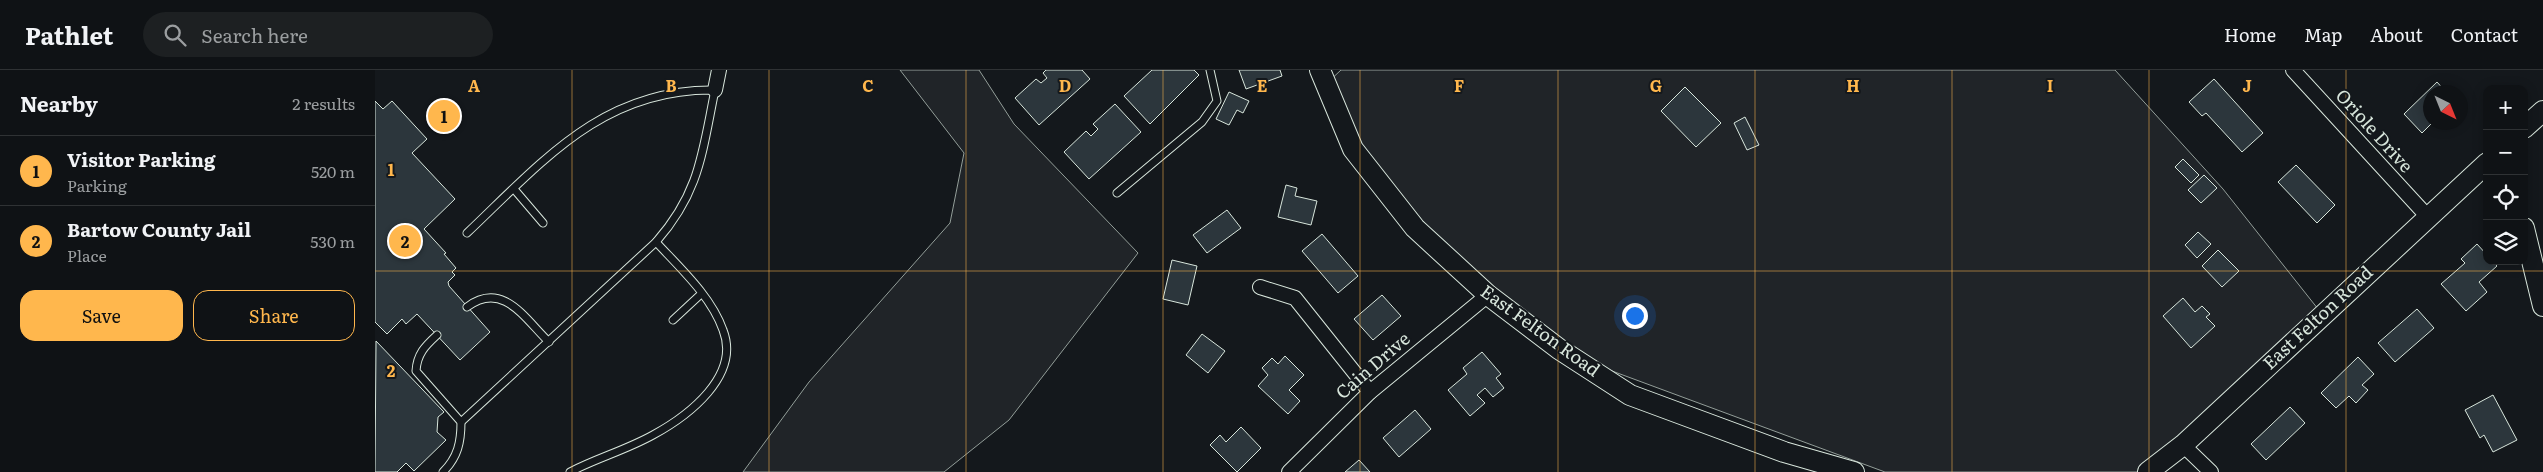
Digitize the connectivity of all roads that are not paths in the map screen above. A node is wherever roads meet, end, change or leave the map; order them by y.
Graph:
1 (719, 70) edge
2 (1210, 70) edge
3 (1320, 70) edge
4 (2293, 70) edge
5 (715, 90) junction
6 (2543, 111) edge
7 (2528, 124) edge
8 (2483, 167) edge
9 (513, 189) junction
10 (1117, 193) dead end
11 (2428, 217) junction
12 (543, 223) dead end
13 (467, 233) dead end
14 (656, 242) junction
15 (2528, 244) edge
16 (1260, 287) dead end
17 (701, 294) junction
18 (1488, 295) junction
19 (2543, 306) edge
20 (467, 307) dead end
21 (673, 320) dead end
22 (437, 335) dead end
23 (549, 342) junction
24 (1369, 392) junction
25 (461, 422) junction
26 (2183, 444) junction
27 (443, 472) edge
28 (570, 472) edge
29 (1289, 472) edge
30 (1854, 472) edge
31 (2148, 472) edge
32 (2211, 472) edge

1 - 5 street
2 - 10 lane
3 - 18 street, East Felton Road
4 - 11 street, Oriole Drive
5 - 9 lane
5 - 14 lane
6 - 7 street
8 - 11 street, East Felton Road
9 - 12 lane
9 - 13 lane
11 - 26 street, East Felton Road
14 - 17 lane
14 - 23 lane
15 - 19 street
16 - 24 street
17 - 21 lane
17 - 28 lane
18 - 24 street, Cain Drive
18 - 30 street, East Felton Road
20 - 23 lane
22 - 25 lane
23 - 25 lane
24 - 29 street, Cain Drive
25 - 27 lane
26 - 31 street, East Felton Road
26 - 32 street

